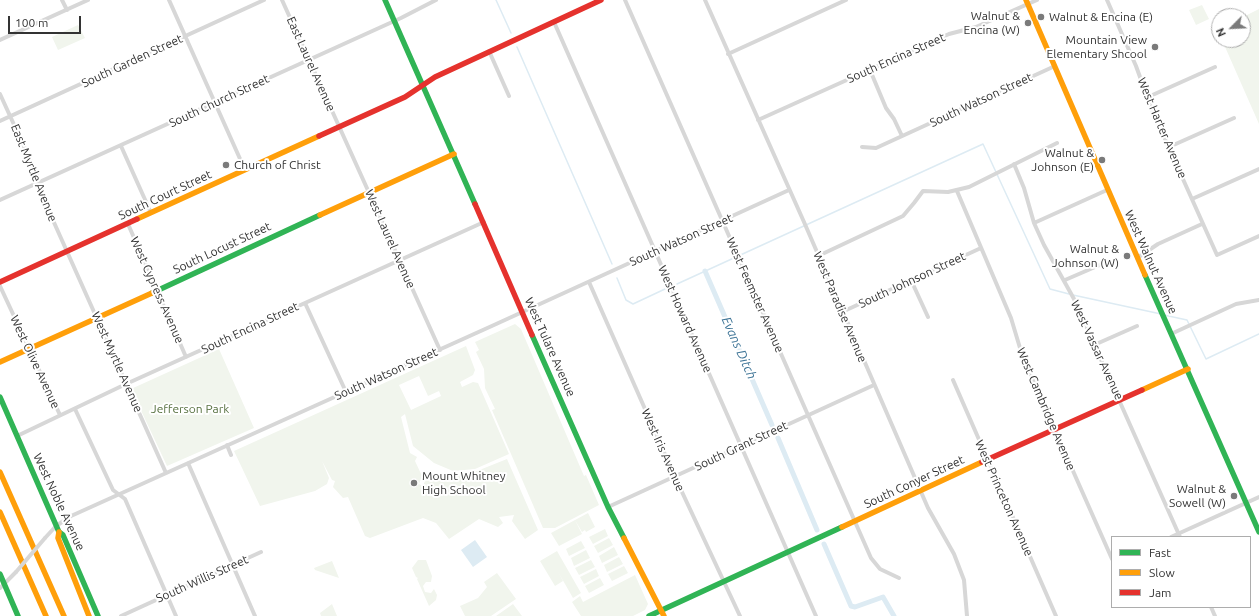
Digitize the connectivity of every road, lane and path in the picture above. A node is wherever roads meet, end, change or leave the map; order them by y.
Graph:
1 (62, 0) edge
2 (88, 0) edge
3 (169, 0) edge
4 (264, 0) edge
5 (282, 0) edge
6 (385, 0) edge
7 (436, 0) edge
8 (601, 0) edge
9 (625, 0) edge
10 (705, 0) edge
11 (846, 0) edge
12 (1037, 0) edge
13 (1107, 0) edge
14 (1027, 2) edge
15 (67, 10) junction
16 (394, 21) junction
17 (554, 22) junction
18 (185, 37) junction
19 (0, 40) edge
20 (489, 51) junction
21 (728, 54) junction
22 (309, 60) junction
23 (1055, 66) junction
24 (1215, 67) dead end
25 (870, 70) junction
26 (423, 84) junction
27 (0, 94) edge
28 (509, 96) dead end
29 (1148, 97) junction
30 (215, 103) junction
31 (10, 117) junction
32 (1234, 118) dead end
33 (758, 120) junction
34 (0, 121) edge
35 (339, 127) junction
36 (902, 136) junction
37 (1057, 143) dead end
38 (121, 146) junction
39 (862, 147) dead end
40 (1169, 147) junction
41 (454, 154) junction
42 (1014, 164) junction
43 (1259, 169) edge
44 (245, 170) junction
45 (38, 183) junction
46 (789, 190) junction
47 (1107, 190) junction
48 (957, 191) junction
49 (369, 193) junction
50 (1192, 199) junction
51 (0, 200) edge
52 (151, 213) junction
53 (484, 222) junction
54 (723, 222) junction
55 (1034, 223) junction
56 (128, 224) junction
57 (1202, 224) junction
58 (1259, 236) edge
59 (981, 248) junction
60 (67, 252) junction
61 (655, 252) junction
62 (818, 256) junction
63 (1137, 258) junction
64 (399, 261) junction
65 (1109, 261) dead end
66 (911, 280) junction
67 (1065, 280) junction
68 (0, 282) edge
69 (589, 282) junction
70 (0, 286) edge
71 (157, 290) junction
72 (1259, 300) edge
73 (305, 302) junction
74 (522, 312) junction
75 (842, 312) junction
76 (928, 317) dead end
77 (97, 318) junction
78 (1137, 326) dead end
79 (1171, 334) junction
80 (1094, 345) junction
81 (29, 348) junction
82 (440, 350) junction
83 (186, 357) junction
84 (0, 362) edge
85 (1188, 369) junction
86 (953, 380) dead end
87 (126, 384) junction
88 (874, 385) junction
89 (346, 392) junction
90 (0, 397) edge
91 (1120, 400) junction
92 (76, 409) junction
93 (60, 416) junction
94 (807, 416) junction
95 (1054, 429) junction
96 (17, 436) junction
97 (227, 446) junction
98 (742, 446) junction
99 (231, 455) dead end
100 (987, 460) junction
101 (188, 463) junction
102 (0, 472) edge
103 (166, 473) junction
104 (675, 477) junction
105 (921, 490) junction
106 (118, 494) junction
107 (1259, 497) edge
108 (1246, 503) junction
109 (608, 507) junction
110 (0, 512) edge
111 (854, 521) junction
112 (57, 529) junction
113 (1259, 532) edge
114 (1179, 535) edge
115 (787, 551) junction
116 (261, 552) dead end
117 (1111, 557) edge
118 (232, 565) junction
119 (0, 574) edge
120 (899, 578) dead end
121 (724, 580) junction
122 (2, 587) edge
123 (167, 595) junction
124 (662, 613) edge
125 (18, 616) edge
126 (46, 616) edge
127 (64, 616) edge
128 (89, 616) edge
129 (98, 616) edge
130 (121, 616) edge
131 (176, 616) edge
132 (255, 616) edge
133 (649, 616) edge
134 (740, 616) edge
135 (816, 616) edge
136 (967, 616) edge
137 (1056, 616) edge

1 - 15 street
2 - 15 street
3 - 18 street
4 - 18 street, South Garden Street
5 - 22 street, East Laurel Avenue
6 - 16 main road, West Tulare Avenue
7 - 16 street, South Church Street
8 - 17 main road, South Court Street
9 - 54 street, West Feemster Avenue
10 - 21 street, West Paradise Avenue
11 - 21 street
12 - 14 street, South Encina Street
13 - 29 street, West Harter Avenue
14 - 23 main road, West Walnut Avenue
14 - 25 street, South Encina Street
15 - 19 street
16 - 22 street, South Church Street
16 - 26 main road, West Tulare Avenue
17 - 20 main road, South Court Street
17 - 61 street, West Howard Avenue
18 - 30 street
18 - 31 street, South Garden Street
20 - 26 main road, South Court Street
20 - 28 street
21 - 33 street, West Paradise Avenue
22 - 30 street, South Church Street
22 - 35 street, East Laurel Avenue
23 - 36 street, South Watson Street
23 - 47 main road, West Walnut Avenue
24 - 29 street
25 - 33 street, South Encina Street
25 - 36 street
26 - 35 main road, South Court Street
26 - 41 main road, West Tulare Avenue
27 - 31 street, East Myrtle Avenue
29 - 40 street, West Harter Avenue
30 - 38 street, South Church Street
30 - 44 street
31 - 34 street, South Garden Street
31 - 45 street, East Myrtle Avenue
32 - 40 street
33 - 46 street, West Paradise Avenue
35 - 44 main road, South Court Street
35 - 49 street, West Laurel Avenue
36 - 39 street, South Watson Street
37 - 42 street
38 - 45 street, South Church Street
38 - 52 street
40 - 50 street, West Harter Avenue
41 - 49 main road, South Locust Street
41 - 53 main road, West Tulare Avenue
42 - 48 street
42 - 55 street, West Vassar Avenue
43 - 50 street
44 - 52 main road, South Court Street
45 - 51 street, South Church Street
45 - 60 street, East Myrtle Avenue
46 - 54 street, South Watson Street
46 - 62 street, West Paradise Avenue
47 - 55 street
47 - 63 main road, West Walnut Avenue
48 - 59 street, West Cambridge Avenue
48 - 62 street
49 - 64 street, West Laurel Avenue
49 - 71 main road, South Locust Street
50 - 57 street, West Harter Avenue
52 - 56 main road, South Court Street
53 - 64 street, South Encina Street
53 - 74 main road, West Tulare Avenue
54 - 61 street, South Watson Street
54 - 94 street, West Feemster Avenue
55 - 67 street, West Vassar Avenue
56 - 60 main road, South Court Street
56 - 71 street, West Cypress Avenue
57 - 58 street, West Harter Avenue
57 - 63 street
59 - 66 street, South Johnson Street
59 - 95 street, West Cambridge Avenue
60 - 68 main road, South Court Street
60 - 77 street, West Myrtle Avenue
61 - 69 street, South Watson Street
61 - 98 street, West Howard Avenue
62 - 75 street, West Paradise Avenue
63 - 79 main road, West Walnut Avenue
64 - 73 street, South Encina Street
64 - 82 street, West Laurel Avenue
65 - 67 street
66 - 75 street, South Johnson Street
66 - 76 street
67 - 80 street, West Vassar Avenue
69 - 74 street, South Watson Street
69 - 104 street, West Iris Avenue
70 - 81 street, West Olive Avenue
71 - 77 main road, South Locust Street
71 - 83 street, West Cypress Avenue
72 - 79 street
73 - 83 street, South Encina Street
73 - 89 street
74 - 82 street, South Watson Street
74 - 109 main road, West Tulare Avenue
75 - 88 street, West Paradise Avenue
77 - 81 main road, South Locust Street
77 - 87 street, West Myrtle Avenue
78 - 80 street
79 - 85 main road, West Walnut Avenue
80 - 91 street, West Vassar Avenue
81 - 84 main road, South Locust Street
81 - 93 street, West Olive Avenue
82 - 89 street, South Watson Street
83 - 87 street, South Encina Street
85 - 91 main road, South Conyer Street
85 - 108 main road, West Walnut Avenue
86 - 100 street, West Princeton Avenue
87 - 92 street, South Encina Street
87 - 103 street, West Myrtle Avenue
88 - 94 street, South Grant Street
88 - 105 street, West Paradise Avenue
89 - 97 street, South Watson Street
90 - 96 main road, West Noble Avenue
91 - 95 main road, South Conyer Street
91 - 114 street, West Vassar Avenue
92 - 93 street, South Encina Street
92 - 106 street
93 - 96 street, South Encina Street
94 - 98 street, South Grant Street
94 - 111 street, West Feemster Avenue
95 - 100 main road, South Conyer Street
95 - 117 street, West Cambridge Avenue
96 - 112 main road, West Noble Avenue
97 - 99 street
97 - 101 street, South Watson Street
98 - 104 street, South Grant Street
98 - 115 street, West Howard Avenue
100 - 105 main road, South Conyer Street
100 - 137 street, West Princeton Avenue
101 - 103 street, South Watson Street
101 - 118 street
102 - 127 main road
103 - 106 street, South Watson Street
104 - 109 street, South Grant Street
104 - 121 street, West Iris Avenue
105 - 111 main road, South Conyer Street
105 - 136 street, West Paradise Avenue
106 - 112 street, South Watson Street
106 - 123 street
107 - 108 street
108 - 113 main road, West Walnut Avenue
108 - 114 street
109 - 124 main road, West Tulare Avenue
110 - 126 main road
111 - 115 main road, South Conyer Street
111 - 120 street, West Feemster Avenue
112 - 122 street, South Watson Street, bridge
112 - 128 main road
112 - 129 main road, West Noble Avenue
115 - 121 main road, South Conyer Street
115 - 135 street, West Howard Avenue
116 - 118 street, South Willis Street
118 - 123 street, South Willis Street
118 - 132 street
119 - 122 main road
121 - 124 main road, South Conyer Street
121 - 134 street, West Iris Avenue
122 - 125 main road
123 - 130 street, South Willis Street
123 - 131 street
124 - 133 main road, South Conyer Street

